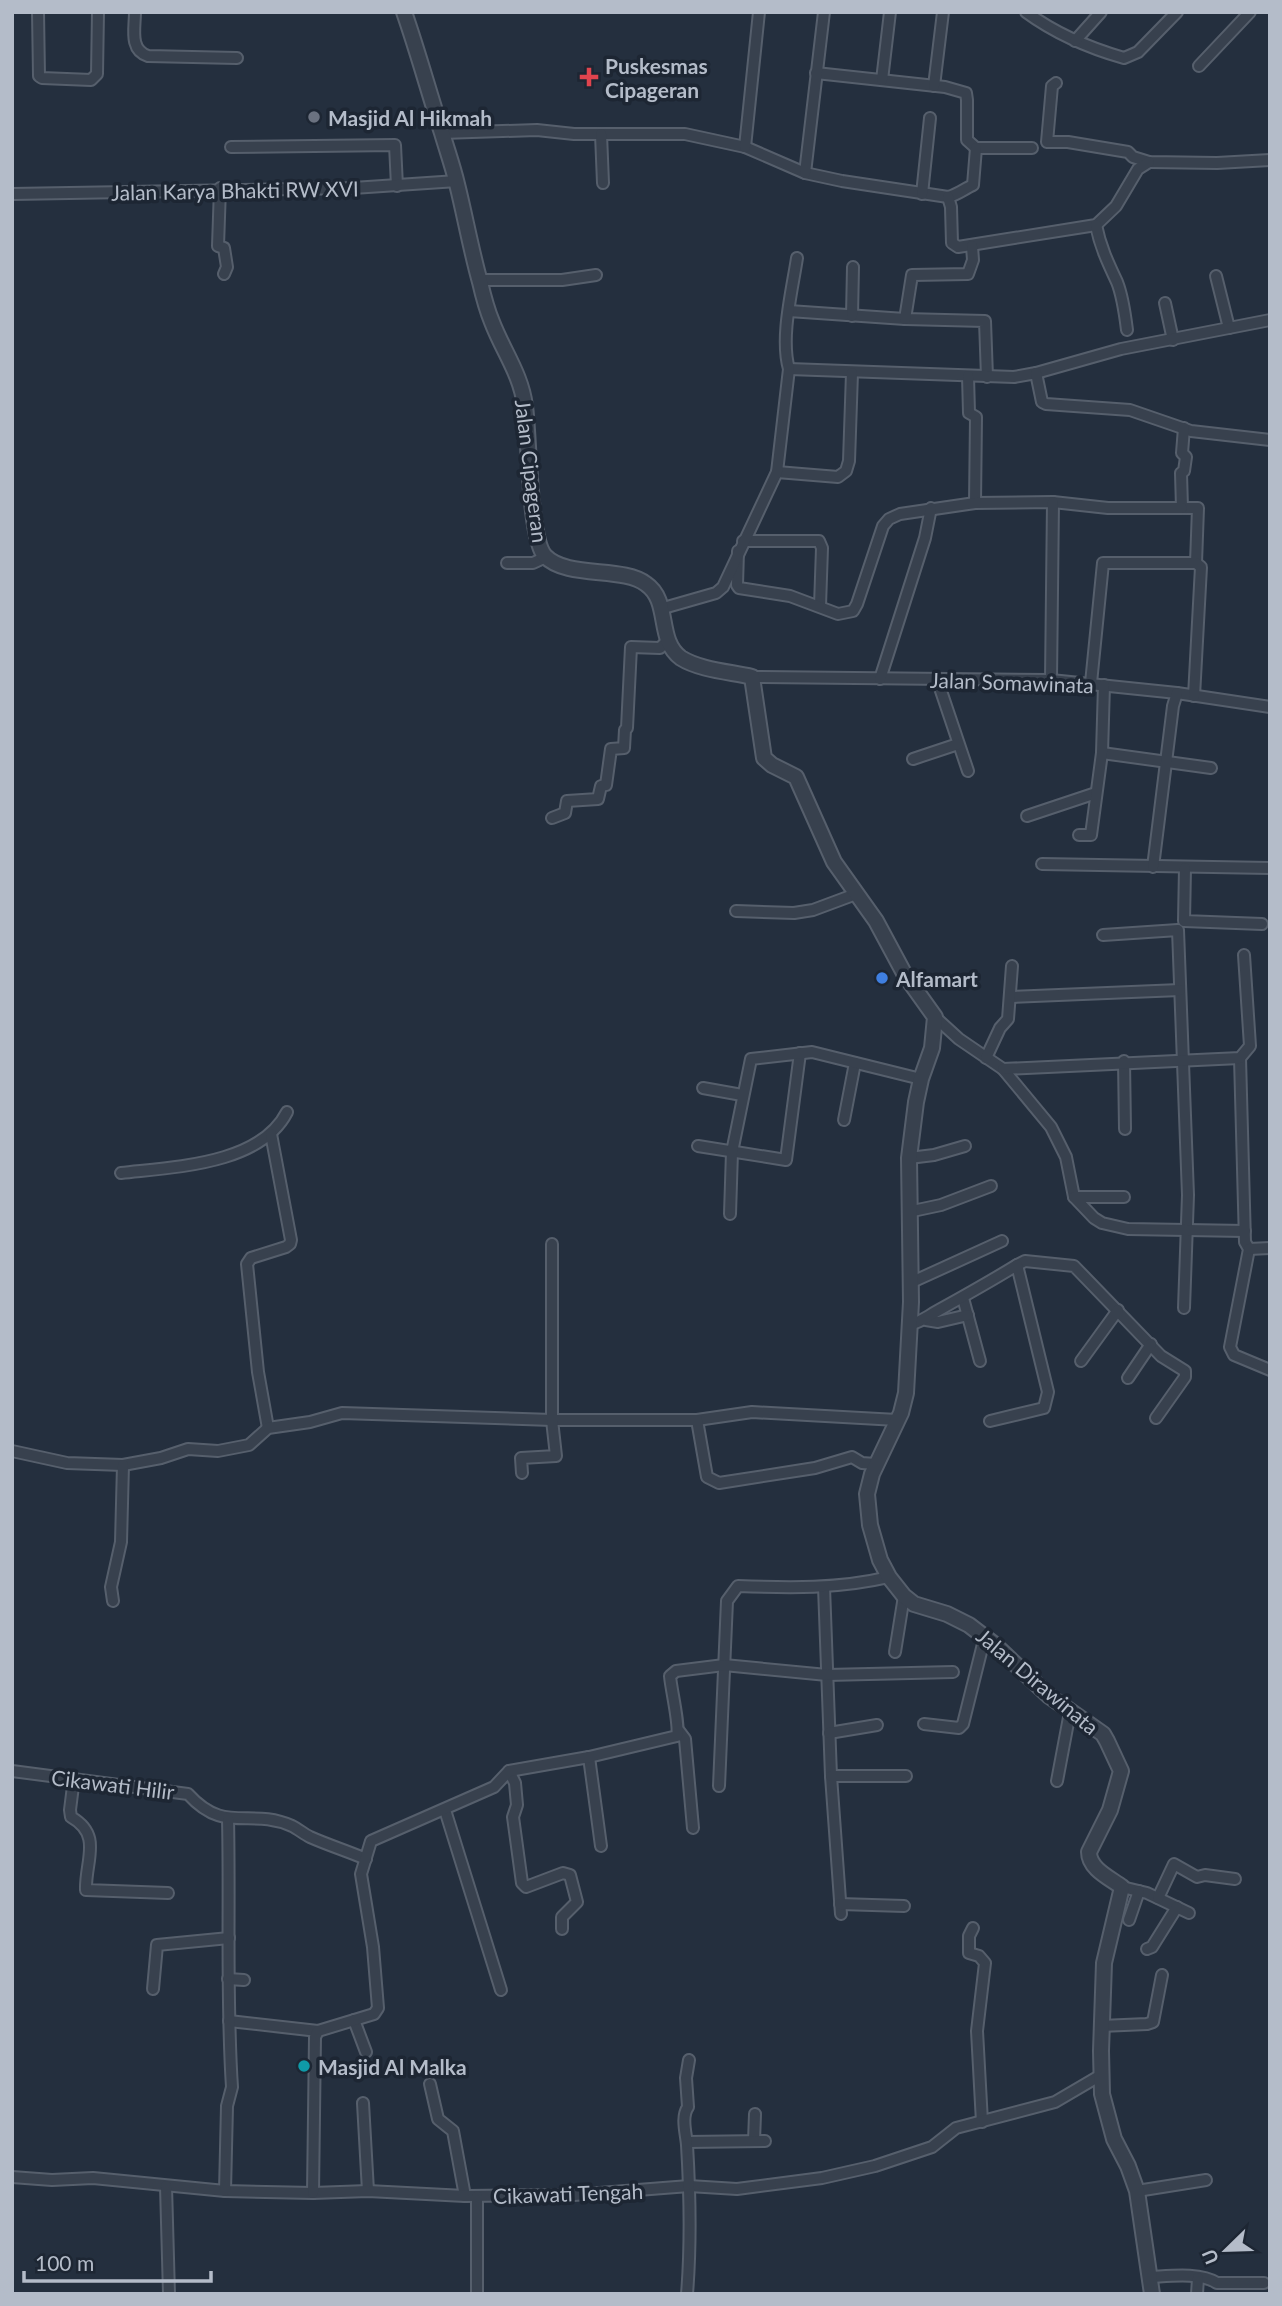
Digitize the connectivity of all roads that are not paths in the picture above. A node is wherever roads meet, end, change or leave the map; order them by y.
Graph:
1 (38, 12) edge
2 (98, 12) edge
3 (135, 12) edge
4 (404, 12) edge
5 (759, 12) edge
6 (824, 12) edge
7 (890, 12) edge
8 (943, 12) edge
9 (1026, 12) edge
10 (1101, 12) edge
11 (1177, 12) edge
12 (1250, 12) edge
13 (1075, 41) junction
14 (237, 58) dead end
15 (1199, 66) dead end
16 (816, 73) junction
17 (882, 80) junction
18 (1056, 83) dead end
19 (933, 86) junction
20 (930, 118) dead end
21 (442, 133) junction
22 (601, 134) junction
23 (231, 147) dead end
24 (744, 147) junction
25 (976, 148) junction
26 (1032, 148) dead end
27 (1270, 160) edge
28 (1149, 162) junction
29 (805, 173) junction
30 (457, 181) junction
31 (603, 183) dead end
32 (397, 186) junction
33 (220, 188) junction
34 (12, 194) edge
35 (922, 194) junction
36 (947, 197) junction
37 (1096, 225) junction
38 (972, 246) junction
39 (797, 258) dead end
40 (853, 267) dead end
41 (224, 274) dead end
42 (596, 275) dead end
43 (1216, 276) dead end
44 (479, 280) junction
45 (1165, 303) dead end
46 (789, 311) junction
47 (852, 316) junction
48 (905, 319) junction
49 (1270, 320) edge
50 (1229, 328) junction
51 (1127, 330) dead end
52 (1173, 340) junction
53 (789, 369) junction
54 (852, 373) junction
55 (1036, 373) junction
56 (968, 376) junction
57 (987, 377) junction
58 (1184, 428) junction
59 (1270, 440) edge
60 (777, 472) junction
61 (1053, 502) junction
62 (975, 503) junction
63 (931, 508) junction
64 (1182, 508) junction
65 (741, 546) junction
66 (545, 557) junction
67 (507, 563) dead end
68 (1196, 563) junction
69 (820, 606) junction
70 (660, 609) junction
71 (667, 641) junction
72 (752, 677) junction
73 (937, 679) junction
74 (880, 680) junction
75 (1051, 680) junction
76 (1091, 683) junction
77 (1104, 685) junction
78 (1177, 693) junction
79 (1194, 696) junction
80 (1270, 707) edge
81 (958, 744) junction
82 (1102, 753) junction
83 (913, 759) dead end
84 (1166, 761) junction
85 (1211, 768) dead end
86 (968, 771) dead end
87 (1096, 793) junction
88 (1027, 816) dead end
89 (552, 818) dead end
90 (1079, 835) dead end
91 (1042, 863) dead end
92 (1153, 867) junction
93 (1185, 868) junction
94 (1270, 868) edge
95 (856, 894) junction
96 (736, 911) dead end
97 (1262, 925) dead end
98 (1103, 935) dead end
99 (1244, 955) dead end
100 (1012, 966) dead end
101 (1180, 990) junction
102 (1011, 997) junction
103 (935, 1017) junction
104 (800, 1053) junction
105 (986, 1058) junction
106 (1240, 1058) junction
107 (1184, 1060) junction
108 (1124, 1061) junction
109 (855, 1063) junction
110 (1003, 1069) junction
111 (921, 1079) junction
112 (703, 1088) dead end
113 (742, 1094) junction
114 (287, 1112) dead end
115 (844, 1120) dead end
116 (1125, 1129) dead end
117 (271, 1134) junction
118 (698, 1146) dead end
119 (965, 1146) dead end
120 (732, 1152) junction
121 (909, 1158) junction
122 (121, 1173) dead end
123 (991, 1186) dead end
124 (1124, 1196) dead end
125 (1074, 1197) junction
126 (908, 1212) junction
127 (730, 1214) dead end
128 (1188, 1231) junction
129 (1245, 1231) junction
130 (1002, 1241) dead end
131 (552, 1244) dead end
132 (1270, 1248) edge
133 (1249, 1249) junction
134 (1017, 1265) junction
135 (910, 1283) junction
136 (963, 1298) junction
137 (1184, 1308) dead end
138 (1118, 1310) junction
139 (968, 1315) junction
140 (926, 1320) junction
141 (910, 1325) junction
142 (1150, 1344) junction
143 (980, 1361) dead end
144 (1081, 1361) dead end
145 (1270, 1370) edge
146 (1128, 1378) dead end
147 (1156, 1418) dead end
148 (552, 1420) junction
149 (696, 1420) junction
150 (897, 1420) junction
151 (990, 1421) dead end
152 (268, 1428) junction
153 (12, 1451) edge
154 (875, 1464) junction
155 (123, 1465) junction
156 (522, 1474) dead end
157 (889, 1577) junction
158 (824, 1587) junction
159 (904, 1596) junction
160 (113, 1601) dead end
161 (985, 1636) junction
162 (895, 1651) dead end
163 (724, 1665) junction
164 (953, 1672) dead end
165 (827, 1675) junction
166 (1070, 1712) junction
167 (924, 1724) dead end
168 (877, 1725) dead end
169 (678, 1731) junction
170 (829, 1733) junction
171 (589, 1757) junction
172 (12, 1771) edge
173 (509, 1771) junction
174 (831, 1776) junction
175 (906, 1776) dead end
176 (74, 1778) junction
177 (1057, 1781) dead end
178 (719, 1786) dead end
179 (445, 1810) junction
180 (228, 1818) junction
181 (693, 1828) dead end
182 (601, 1846) dead end
183 (366, 1858) junction
184 (1235, 1880) dead end
185 (1122, 1887) junction
186 (1139, 1891) junction
187 (168, 1893) dead end
188 (1158, 1898) junction
189 (904, 1906) dead end
190 (1177, 1907) junction
191 (1189, 1913) dead end
192 (1129, 1920) dead end
193 (973, 1928) dead end
194 (562, 1929) dead end
195 (229, 1938) junction
196 (1147, 1949) dead end
197 (1162, 1975) dead end
198 (228, 1979) junction
199 (244, 1980) dead end
200 (153, 1989) dead end
201 (501, 1990) dead end
202 (354, 2020) junction
203 (229, 2021) junction
204 (1101, 2026) junction
205 (318, 2031) junction
206 (366, 2052) dead end
207 (689, 2060) dead end
208 (1101, 2075) junction
209 (430, 2084) dead end
210 (363, 2103) dead end
211 (755, 2115) dead end
212 (982, 2122) junction
213 (687, 2142) junction
214 (12, 2177) edge
215 (1206, 2179) dead end
216 (166, 2186) junction
217 (689, 2186) junction
218 (225, 2191) junction
219 (368, 2191) junction
220 (1137, 2191) junction
221 (313, 2193) junction
222 (471, 2196) junction
223 (1151, 2277) junction
224 (1198, 2278) junction
225 (1264, 2283) dead end
226 (169, 2294) edge
227 (477, 2294) edge
228 (687, 2294) edge
229 (1152, 2294) edge
230 (1198, 2294) edge

1 - 2 street
3 - 14 street
4 - 21 street, Jalan Cipageran
5 - 24 street
6 - 16 street
7 - 17 street
8 - 19 street
9 - 13 street
10 - 13 street
11 - 13 street
12 - 15 street
16 - 17 street
16 - 29 street
17 - 19 street
18 - 28 street
19 - 25 street
20 - 35 street
21 - 22 street
21 - 30 street, Jalan Cipageran
22 - 24 street
22 - 31 street
23 - 32 street
24 - 29 street
25 - 26 street
25 - 36 street
27 - 28 street
28 - 37 street
29 - 35 street
30 - 32 street, Jalan Karya Bhakti RW XVI
30 - 44 street, Jalan Cipageran
32 - 33 street, Jalan Karya Bhakti RW XVI
33 - 34 street, Jalan Karya Bhakti RW XVI
33 - 41 street
35 - 36 street
36 - 38 street
37 - 38 street
37 - 51 street
38 - 48 street
39 - 46 street
40 - 47 street
42 - 44 street
43 - 50 street
44 - 66 street, Jalan Cipageran
45 - 52 street
46 - 47 street
46 - 53 street
47 - 48 street
48 - 57 street
49 - 50 street
50 - 52 street
52 - 55 street
53 - 54 street
53 - 60 street
54 - 56 street
54 - 60 street
55 - 57 street
55 - 58 street
56 - 57 street
56 - 62 street
58 - 59 street
58 - 64 street
60 - 65 street
61 - 62 street
61 - 64 street
61 - 75 street
62 - 63 street
63 - 69 street
63 - 74 street
64 - 68 street
65 - 69 street
65 - 69 street
65 - 70 street
66 - 67 street
66 - 70 street, Jalan Cipageran
68 - 76 street
68 - 79 street
70 - 71 street, Jalan Cipageran
71 - 72 street
71 - 89 street
72 - 74 street, Jalan Somawinata
72 - 95 street
73 - 74 street, Jalan Somawinata
73 - 75 street, Jalan Somawinata
73 - 81 street
75 - 76 street, Jalan Somawinata
76 - 77 street, Jalan Somawinata
77 - 78 street, Jalan Somawinata
77 - 82 street
78 - 79 street, Jalan Somawinata
78 - 84 street
79 - 80 street, Jalan Somawinata
81 - 83 street
81 - 86 street
82 - 84 street
82 - 87 street
84 - 85 street
84 - 92 street
87 - 88 street
87 - 90 street
91 - 92 street
92 - 93 street
93 - 94 street
93 - 97 street
95 - 96 street
95 - 103 street
98 - 101 street
99 - 106 street
100 - 102 street
101 - 102 street
101 - 107 street
102 - 105 street
103 - 105 street
103 - 111 street, Jalan Dirawinata
104 - 109 street
104 - 113 street
104 - 120 street
105 - 110 street
106 - 107 street
106 - 129 street
107 - 108 street
107 - 128 street
108 - 110 street
108 - 116 street
109 - 111 street
109 - 115 street
110 - 125 street
111 - 121 street, Jalan Dirawinata
112 - 113 street
113 - 120 street
114 - 117 street
117 - 122 street
117 - 152 street
118 - 120 street
119 - 121 street
120 - 127 street
121 - 126 street, Jalan Dirawinata
123 - 126 street
124 - 125 street
125 - 128 street
126 - 135 street, Jalan Dirawinata
128 - 129 street
128 - 137 street
129 - 133 street
130 - 135 street
131 - 148 street
132 - 133 street
133 - 145 street
134 - 136 street
134 - 138 street
134 - 151 street
135 - 141 street, Jalan Dirawinata
136 - 139 street
136 - 140 street
138 - 142 street
138 - 144 street
139 - 140 street
139 - 143 street
140 - 141 street
141 - 150 street, Jalan Dirawinata
142 - 146 street
142 - 147 street
148 - 149 street
148 - 152 street
148 - 156 street
149 - 150 street
149 - 154 street
150 - 154 street, Jalan Dirawinata
152 - 155 street
153 - 155 street
154 - 157 street, Jalan Dirawinata
155 - 160 street
157 - 158 street
157 - 159 street, Jalan Dirawinata
158 - 163 street
158 - 165 street
159 - 161 street, Jalan Dirawinata
159 - 162 street
161 - 166 street, Jalan Dirawinata
161 - 167 street
163 - 165 street
163 - 169 street
163 - 178 street
164 - 165 street
165 - 170 street
166 - 177 street
166 - 185 street, Jalan Dirawinata
168 - 170 street
169 - 171 street
169 - 181 street
170 - 174 street
171 - 173 street
171 - 182 street
172 - 176 street, Cikawati Hilir
173 - 179 street
173 - 194 street
174 - 175 street
174 - 189 street
176 - 180 street, Cikawati Hilir
176 - 187 street
179 - 183 street
179 - 201 street
180 - 183 street, Cikawati Hilir
180 - 195 street
183 - 202 street
184 - 188 street
185 - 186 street
185 - 204 street
186 - 188 street
186 - 192 street
188 - 190 street
190 - 191 street
190 - 196 street
193 - 212 street
195 - 198 street
195 - 200 street
197 - 204 street
198 - 199 street
198 - 203 street
202 - 205 street
202 - 206 street
203 - 205 street
203 - 218 street
204 - 208 street
205 - 221 street
207 - 213 street
208 - 212 street, Cikawati Tengah
208 - 220 street
209 - 222 street
210 - 219 street
211 - 213 street
212 - 217 street, Cikawati Tengah
213 - 217 street
214 - 216 street, Cikawati Tengah
215 - 220 street
216 - 218 street, Cikawati Tengah
216 - 226 street
217 - 222 street, Cikawati Tengah
217 - 228 street
218 - 221 street, Cikawati Tengah
219 - 221 street, Cikawati Tengah
219 - 222 street, Cikawati Tengah
220 - 223 street
222 - 227 street
223 - 224 street
223 - 229 street
224 - 225 street
224 - 230 street

